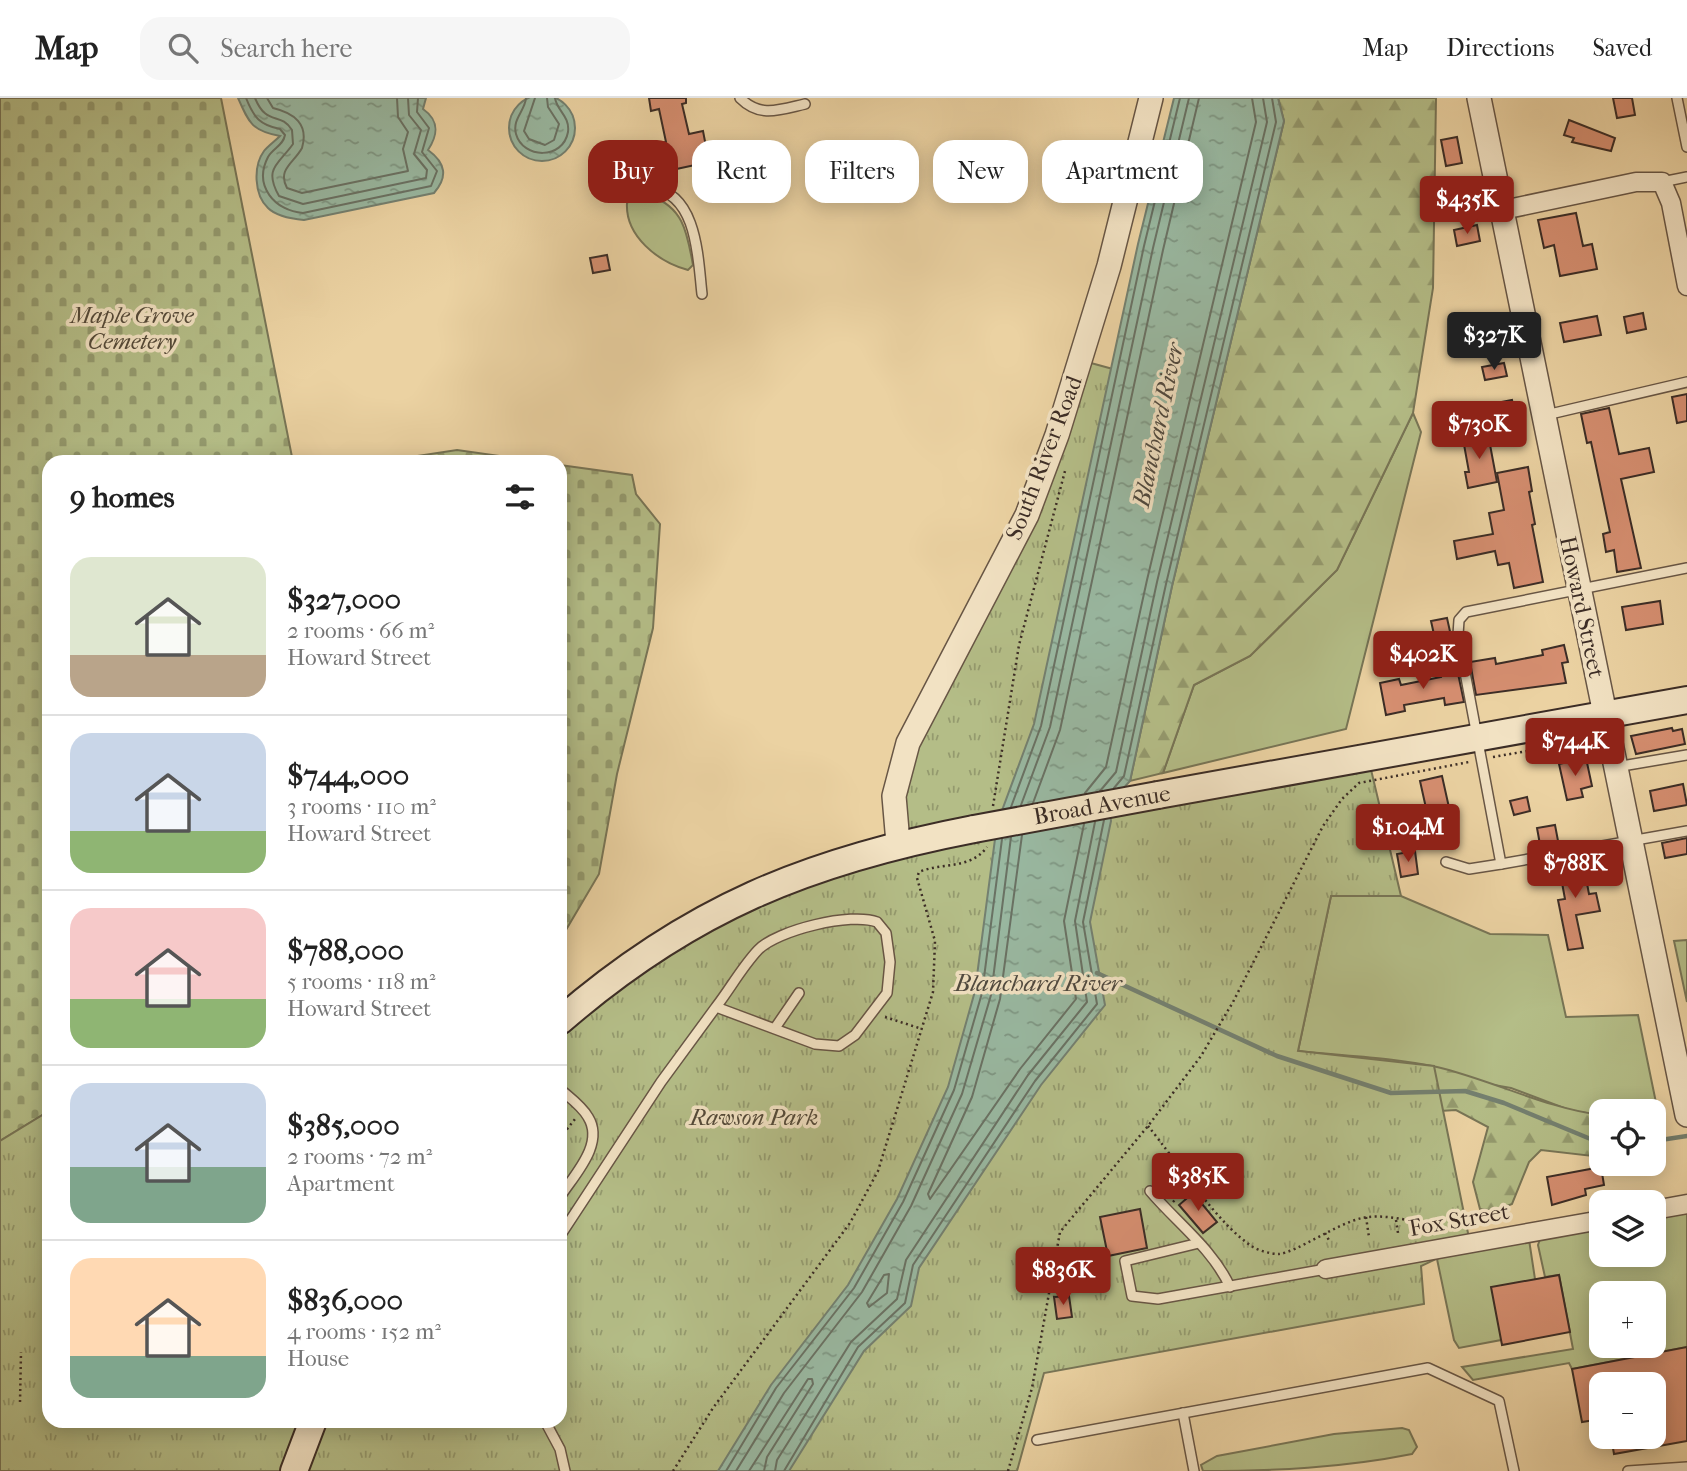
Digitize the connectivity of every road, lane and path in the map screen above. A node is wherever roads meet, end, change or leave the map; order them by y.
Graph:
1 (740, 98) edge
2 (1151, 98) edge
3 (1479, 98) edge
4 (1677, 98) edge
5 (805, 104) dead end
6 (1687, 147) edge
7 (1687, 177) edge
8 (1662, 182) junction
9 (678, 203) edge
10 (1503, 210) junction
11 (1687, 286) edge
12 (702, 294) dead end
13 (1687, 382) edge
14 (1543, 415) junction
15 (1066, 468) dead end
16 (1687, 568) edge
17 (1578, 591) junction
18 (1686, 703) edge
19 (1606, 726) junction
20 (1480, 749) junction
21 (1687, 755) edge
22 (1614, 767) junction
23 (985, 825) junction
24 (1687, 831) edge
25 (1629, 842) junction
26 (898, 844) junction
27 (1446, 862) dead end
28 (1502, 864) junction
29 (799, 993) dead end
30 (716, 1007) junction
31 (567, 1016) edge
32 (896, 1020) dead end
33 (775, 1028) junction
34 (922, 1029) junction
35 (567, 1096) edge
36 (582, 1110) junction
37 (1687, 1115) edge
38 (1148, 1126) junction
39 (567, 1129) edge
40 (1192, 1181) junction
41 (567, 1186) edge
42 (1150, 1191) dead end
43 (1687, 1204) edge
44 (1666, 1208) edge
45 (1166, 1210) junction
46 (1366, 1217) junction
47 (1395, 1219) junction
48 (1413, 1221) junction
49 (1589, 1222) edge
50 (567, 1225) edge
51 (1325, 1232) junction
52 (1412, 1232) dead end
53 (1398, 1234) dead end
54 (1369, 1237) dead end
55 (1330, 1242) dead end
56 (1199, 1243) junction
57 (1437, 1249) junction
58 (1326, 1269) joint
59 (1230, 1287) junction
60 (21, 1352) dead end
61 (20, 1402) dead end
62 (1183, 1413) junction
63 (310, 1428) edge
64 (549, 1428) edge
65 (1037, 1440) dead end
66 (1687, 1467) edge
67 (1653, 1469) edge
68 (294, 1471) edge
69 (565, 1471) edge
70 (673, 1471) edge
71 (1008, 1471) edge
72 (1194, 1471) edge
73 (1514, 1471) edge
74 (1628, 1471) edge

1 - 5 lane
2 - 26 street, South River Road
3 - 10 street, Howard Street
4 - 6 lane
7 - 8 lane
8 - 10 street
8 - 11 street
9 - 12 lane
10 - 14 street, Howard Street
13 - 14 lane
14 - 17 street, Howard Street
15 - 23 path
16 - 17 lane
17 - 19 street, Howard Street
17 - 20 lane
18 - 19 main road, Broad Avenue
19 - 20 main road, Broad Avenue
19 - 20 path
19 - 22 street, Howard Street
20 - 23 main road, Broad Avenue, bridge
20 - 28 lane
20 - 38 path
21 - 22 lane
22 - 25 street, Howard Street
23 - 26 main road, Broad Avenue
23 - 34 path
24 - 25 lane
25 - 28 lane
25 - 37 street, Howard Street
26 - 31 main road, Broad Avenue
27 - 28 lane
29 - 33 lane
30 - 33 lane
30 - 33 lane
30 - 50 lane
32 - 34 path
34 - 70 path
35 - 36 lane
36 - 39 path
36 - 41 lane
38 - 40 path
38 - 71 path
40 - 45 path
40 - 51 path
42 - 45 lane
43 - 44 street
45 - 56 lane
46 - 47 path
46 - 51 path
46 - 54 path
47 - 48 path
47 - 53 path
48 - 52 path
48 - 57 path
49 - 57 street, Fox Street
51 - 55 path
56 - 59 lane
56 - 59 lane
57 - 58 street, Fox Street
58 - 59 lane
60 - 61 path
62 - 65 lane
62 - 72 lane
62 - 73 lane
63 - 68 main road
64 - 69 lane
66 - 67 lane
67 - 74 lane

